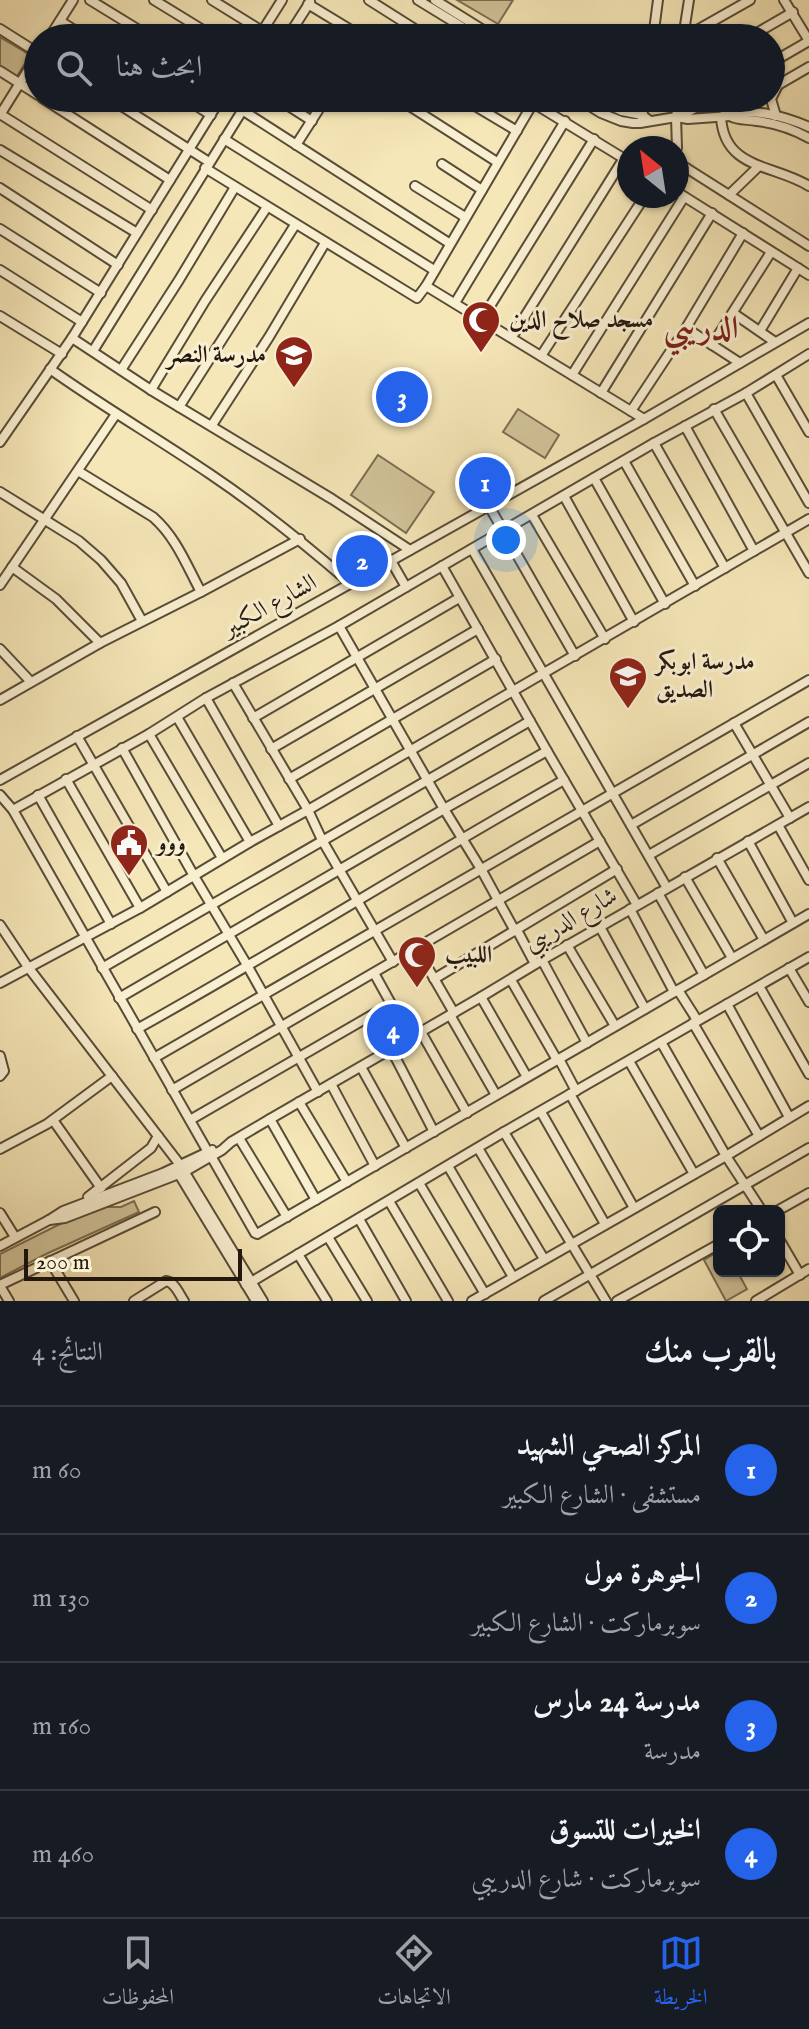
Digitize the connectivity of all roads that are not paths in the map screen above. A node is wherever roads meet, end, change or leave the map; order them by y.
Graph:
1 (60, 0) edge
2 (90, 0) edge
3 (154, 0) edge
4 (212, 0) edge
5 (369, 0) edge
6 (418, 0) edge
7 (435, 0) edge
8 (658, 0) edge
9 (689, 0) edge
10 (750, 0) edge
11 (784, 0) edge
12 (279, 1) edge
13 (310, 2) edge
14 (71, 3) edge
15 (793, 12) junction
16 (60, 21) junction
17 (58, 24) edge
18 (65, 24) edge
19 (129, 24) edge
20 (193, 24) edge
21 (245, 24) edge
22 (266, 24) edge
23 (295, 24) edge
24 (343, 24) edge
25 (407, 24) edge
26 (457, 24) edge
27 (474, 24) edge
28 (655, 24) edge
29 (685, 24) edge
30 (708, 24) edge
31 (772, 24) edge
32 (0, 29) edge
33 (809, 41) edge
34 (24, 45) edge
35 (785, 55) edge
36 (809, 67) edge
37 (0, 71) edge
38 (24, 77) edge
39 (785, 81) edge
40 (20, 84) junction
41 (24, 87) edge
42 (63, 112) edge
43 (131, 112) edge
44 (206, 112) edge
45 (213, 112) edge
46 (241, 112) edge
47 (245, 112) edge
48 (298, 112) edge
49 (317, 112) edge
50 (419, 112) edge
51 (485, 112) edge
52 (524, 112) edge
53 (550, 112) edge
54 (602, 112) edge
55 (624, 112) edge
56 (644, 112) edge
57 (678, 112) edge
58 (686, 112) edge
59 (734, 112) edge
60 (775, 112) edge
61 (0, 114) edge
62 (211, 115) junction
63 (776, 116) junction
64 (677, 117) junction
65 (726, 117) junction
66 (644, 120) junction
67 (312, 121) junction
68 (565, 121) junction
69 (809, 127) edge
70 (517, 131) junction
71 (677, 136) edge
72 (809, 138) edge
73 (224, 139) junction
74 (594, 139) junction
75 (296, 145) junction
76 (189, 149) junction
77 (0, 150) edge
78 (617, 154) edge
79 (497, 162) junction
80 (442, 164) dead end
81 (207, 165) junction
82 (759, 166) junction
83 (689, 169) edge
84 (617, 175) edge
85 (170, 180) junction
86 (415, 186) dead end
87 (809, 186) edge
88 (235, 187) junction
89 (0, 188) edge
90 (482, 190) junction
91 (729, 195) junction
92 (689, 200) edge
93 (267, 207) junction
94 (637, 208) edge
95 (672, 208) edge
96 (152, 210) junction
97 (712, 213) junction
98 (465, 217) junction
99 (295, 225) junction
100 (0, 229) edge
101 (137, 233) junction
102 (743, 233) junction
103 (325, 243) junction
104 (449, 243) junction
105 (809, 246) edge
106 (771, 252) junction
107 (118, 265) junction
108 (798, 268) junction
109 (0, 270) edge
110 (434, 270) junction
111 (809, 275) edge
112 (426, 286) junction
113 (101, 293) junction
114 (455, 303) junction
115 (733, 313) junction
116 (0, 316) edge
117 (482, 319) junction
118 (82, 322) junction
119 (809, 323) edge
120 (686, 328) junction
121 (760, 331) junction
122 (512, 337) junction
123 (72, 338) junction
124 (775, 342) junction
125 (712, 345) junction
126 (93, 351) junction
127 (62, 354) junction
128 (541, 356) junction
129 (808, 357) edge
130 (740, 363) junction
131 (50, 369) junction
132 (121, 370) junction
133 (572, 375) junction
134 (776, 375) junction
135 (151, 390) junction
136 (601, 393) junction
137 (746, 393) junction
138 (179, 407) junction
139 (714, 409) junction
140 (631, 411) junction
141 (116, 414) junction
142 (644, 419) junction
143 (212, 425) junction
144 (685, 426) junction
145 (809, 432) edge
146 (0, 442) edge
147 (654, 443) junction
148 (624, 461) junction
149 (78, 471) junction
150 (594, 478) junction
151 (0, 492) edge
152 (564, 496) junction
153 (809, 503) edge
154 (489, 506) junction
155 (532, 515) junction
156 (809, 519) edge
157 (44, 520) junction
158 (504, 531) junction
159 (786, 533) junction
160 (300, 539) junction
161 (472, 549) junction
162 (410, 550) junction
163 (754, 551) junction
164 (391, 561) junction
165 (442, 566) junction
166 (12, 567) junction
167 (725, 568) junction
168 (809, 573) edge
169 (350, 583) junction
170 (0, 585) edge
171 (695, 586) junction
172 (406, 587) junction
173 (201, 592) junction
174 (459, 598) junction
175 (665, 604) junction
176 (142, 621) junction
177 (634, 622) junction
178 (339, 626) junction
179 (478, 629) junction
180 (605, 639) junction
181 (100, 643) junction
182 (0, 649) edge
183 (575, 656) junction
184 (357, 659) junction
185 (496, 659) junction
186 (544, 674) junction
187 (809, 680) edge
188 (31, 682) junction
189 (233, 683) junction
190 (374, 688) junction
191 (513, 690) junction
192 (206, 698) junction
193 (0, 700) edge
194 (177, 717) junction
195 (253, 718) junction
196 (392, 718) junction
197 (530, 721) junction
198 (809, 722) edge
199 (734, 723) junction
200 (149, 734) junction
201 (77, 736) junction
202 (122, 748) junction
203 (271, 749) junction
204 (409, 750) junction
205 (547, 751) junction
206 (753, 755) junction
207 (809, 763) edge
208 (93, 764) junction
209 (66, 779) junction
210 (289, 779) junction
211 (0, 780) edge
212 (428, 780) junction
213 (564, 780) junction
214 (771, 785) junction
215 (612, 794) junction
216 (0, 795) edge
217 (38, 795) junction
218 (444, 809) junction
219 (13, 810) junction
220 (308, 810) junction
221 (808, 810) edge
222 (582, 812) junction
223 (790, 818) junction
224 (631, 825) junction
225 (778, 825) junction
226 (279, 826) junction
227 (462, 837) junction
228 (322, 840) junction
229 (600, 841) junction
230 (748, 841) junction
231 (250, 842) junction
232 (649, 855) junction
233 (222, 858) junction
234 (717, 858) junction
235 (481, 869) junction
236 (617, 869) junction
237 (340, 870) junction
238 (194, 876) junction
239 (685, 877) junction
240 (809, 880) edge
241 (663, 890) junction
242 (167, 892) junction
243 (358, 900) junction
244 (498, 902) junction
245 (211, 905) junction
246 (633, 907) junction
247 (140, 908) junction
248 (809, 914) edge
249 (793, 923) junction
250 (111, 924) junction
251 (0, 925) edge
252 (600, 927) junction
253 (375, 930) junction
254 (516, 930) junction
255 (230, 935) junction
256 (85, 938) junction
257 (764, 940) junction
258 (567, 945) junction
259 (417, 949) junction
260 (809, 957) edge
261 (732, 958) junction
262 (393, 962) junction
263 (539, 962) junction
264 (247, 965) junction
265 (28, 967) junction
266 (102, 968) junction
267 (789, 968) junction
268 (374, 973) junction
269 (704, 975) junction
270 (434, 979) junction
271 (511, 980) junction
272 (0, 983) edge
273 (759, 986) junction
274 (676, 991) junction
275 (264, 995) junction
276 (481, 997) junction
277 (119, 998) junction
278 (809, 1002) edge
279 (391, 1004) junction
280 (727, 1004) junction
281 (645, 1009) junction
282 (452, 1014) junction
283 (695, 1022) junction
284 (615, 1026) junction
285 (282, 1027) junction
286 (137, 1029) junction
287 (421, 1032) junction
288 (410, 1038) junction
289 (661, 1042) junction
290 (587, 1043) junction
291 (391, 1049) junction
292 (0, 1056) edge
293 (154, 1058) junction
294 (298, 1058) junction
295 (558, 1060) junction
296 (629, 1061) junction
297 (361, 1067) junction
298 (809, 1074) edge
299 (0, 1076) edge
300 (112, 1076) junction
301 (527, 1077) junction
302 (331, 1084) junction
303 (172, 1090) junction
304 (318, 1092) junction
305 (573, 1093) junction
306 (496, 1095) junction
307 (299, 1102) junction
308 (809, 1106) edge
309 (541, 1112) junction
310 (467, 1113) junction
311 (789, 1117) junction
312 (270, 1119) junction
313 (53, 1120) junction
314 (190, 1120) junction
315 (434, 1132) junction
316 (504, 1132) junction
317 (158, 1136) junction
318 (759, 1136) junction
319 (235, 1140) junction
320 (406, 1148) junction
321 (478, 1148) junction
322 (809, 1148) edge
323 (0, 1149) edge
324 (209, 1154) junction
325 (726, 1156) junction
326 (375, 1166) junction
327 (448, 1166) junction
328 (179, 1168) junction
329 (694, 1174) junction
330 (347, 1182) junction
331 (419, 1183) junction
332 (746, 1185) junction
333 (101, 1188) junction
334 (809, 1193) edge
335 (316, 1200) junction
336 (389, 1201) junction
337 (78, 1205) junction
338 (758, 1205) edge
339 (785, 1206) edge
340 (634, 1208) junction
341 (155, 1212) dead end
342 (0, 1213) edge
343 (287, 1217) junction
344 (359, 1219) junction
345 (49, 1220) junction
346 (605, 1224) junction
347 (15, 1237) junction
348 (328, 1237) junction
349 (570, 1244) junction
350 (0, 1246) edge
351 (713, 1247) edge
352 (785, 1249) edge
353 (298, 1254) junction
354 (544, 1259) junction
355 (50, 1261) junction
356 (809, 1269) edge
357 (589, 1275) junction
358 (800, 1275) junction
359 (513, 1277) junction
360 (248, 1283) junction
361 (0, 1286) edge
362 (485, 1294) junction
363 (136, 1300) edge
364 (760, 1300) edge
365 (9, 1301) edge
366 (74, 1301) edge
367 (184, 1301) edge
368 (256, 1301) edge
369 (263, 1301) edge
370 (327, 1301) edge
371 (367, 1301) edge
372 (406, 1301) edge
373 (448, 1301) edge
374 (472, 1301) edge
375 (544, 1301) edge
376 (606, 1301) edge
377 (617, 1301) edge

1 - 14 street
2 - 19 street
3 - 20 street
4 - 21 street
5 - 25 street
6 - 26 street
7 - 27 street
8 - 28 street
9 - 29 street
10 - 30 street
11 - 15 street
12 - 22 street
13 - 23 street
13 - 24 street
14 - 16 street
15 - 31 street
15 - 33 street
16 - 17 street
16 - 18 street
32 - 34 street
33 - 35 street
36 - 39 street
37 - 40 street
38 - 40 street
40 - 41 street
40 - 61 street
42 - 85 street
43 - 76 street
44 - 62 street
45 - 62 street
46 - 73 street
47 - 75 street
48 - 67 street
49 - 67 street
50 - 79 street
51 - 70 street
52 - 70 street
53 - 68 street
54 - 66 street
55 - 66 street
56 - 66 street
57 - 64 street
58 - 64 street
59 - 65 street
60 - 63 street
61 - 96 street
62 - 76 street
63 - 65 street
63 - 69 street
64 - 65 street
64 - 66 street
64 - 71 street
65 - 72 street
65 - 82 street
67 - 75 street
68 - 74 street
68 - 114 street
70 - 79 street
73 - 81 street
73 - 110 street
74 - 78 street
74 - 117 street
75 - 104 street
76 - 81 street
76 - 85 street
77 - 101 street
79 - 90 street
80 - 90 street
81 - 88 street
81 - 126 street
82 - 87 street
82 - 91 street
83 - 91 street
84 - 122 street
85 - 96 street
86 - 98 street
88 - 93 street
88 - 132 street
89 - 107 street
90 - 98 street
91 - 105 street
92 - 97 street
93 - 99 street
93 - 135 street
94 - 128 street
95 - 133 street
96 - 101 street
97 - 102 street
97 - 136 street
98 - 104 street
99 - 103 street
99 - 138 street
100 - 113 street
101 - 107 street
102 - 106 street
102 - 120 street
103 - 112 street
103 - 143 street
104 - 110 street
106 - 108 street
106 - 115 street
107 - 113 street
108 - 111 street
108 - 121 street
109 - 118 street
110 - 112 street
112 - 114 street
113 - 118 street
114 - 117 street
115 - 121 street
115 - 125 street
116 - 127 street
117 - 122 street
118 - 123 street
119 - 124 street, الشارع الكبير
120 - 125 street
120 - 140 street
121 - 124 street
122 - 128 street
123 - 126 street
123 - 127 street
124 - 130 street, الشارع الكبير
125 - 130 street
126 - 132 street
127 - 131 street
128 - 133 street
129 - 134 street
130 - 142 street, الشارع الكبير
131 - 141 street
131 - 146 street
132 - 135 street
133 - 136 street
134 - 137 street
134 - 145 street
135 - 138 street
136 - 140 street
137 - 139 street
137 - 153 street
138 - 143 street
139 - 144 street
139 - 159 street
140 - 142 street
141 - 149 street
141 - 160 street
142 - 154 street, الشارع الكبير
143 - 162 street
144 - 147 street
144 - 163 street
147 - 148 street
147 - 167 street
148 - 150 street
148 - 171 street
149 - 157 street
149 - 173 street
150 - 152 street
150 - 175 street
151 - 157 street
152 - 155 street
152 - 177 street
154 - 158 street
154 - 162 street, الشارع الكبير
155 - 158 street
155 - 180 street
156 - 159 street
157 - 166 street
157 - 176 street
158 - 161 street
158 - 183 street
159 - 163 street
159 - 168 street
160 - 169 street
160 - 173 street
161 - 165 street
161 - 186 street
162 - 164 street, الشارع الكبير
163 - 167 street
164 - 169 street, الشارع الكبير
164 - 172 street
165 - 172 street
165 - 174 street
166 - 170 street
166 - 181 street
167 - 171 street
169 - 201 street, الشارع الكبير
171 - 175 street
172 - 178 street
173 - 176 street
174 - 179 street
174 - 184 street
175 - 177 street
176 - 181 street
177 - 180 street
178 - 184 street
178 - 189 street
179 - 185 street
179 - 190 street
180 - 183 street
181 - 188 street
182 - 188 street
183 - 186 street
184 - 190 street
184 - 195 street
185 - 191 street
185 - 196 street
186 - 191 street
186 - 215 street
187 - 199 street
188 - 193 street
189 - 192 street
189 - 195 street
190 - 196 street
190 - 203 street
191 - 197 street
191 - 204 street
192 - 194 street
192 - 226 street
194 - 200 street
194 - 231 street
195 - 203 street
196 - 204 street
196 - 210 street
197 - 205 street
197 - 212 street
198 - 206 street
199 - 206 street
199 - 215 street
200 - 202 street
200 - 233 street
201 - 208 street
201 - 211 street, الشارع الكبير
202 - 208 street
202 - 238 street
203 - 210 street
204 - 212 street
204 - 220 street
205 - 213 street
205 - 218 street
206 - 214 street
206 - 224 street
207 - 214 street
208 - 209 street
208 - 242 street
209 - 217 street
209 - 247 street
210 - 220 street
212 - 218 street
212 - 228 street
213 - 222 street
213 - 227 street
214 - 223 street
214 - 232 street
215 - 222 street
215 - 224 street
216 - 219 street
217 - 219 street
217 - 250 street
218 - 227 street
218 - 237 street
219 - 256 street
220 - 226 street
220 - 228 street
221 - 223 street, شارع الدريبي
222 - 229 street
222 - 235 street
223 - 225 street, شارع الدريبي
224 - 232 street
225 - 230 street, شارع الدريبي
225 - 240 street
226 - 231 street
227 - 235 street
227 - 243 street
228 - 237 street
228 - 245 street
229 - 236 street
229 - 244 street
230 - 234 street, شارع الدريبي
230 - 249 street
231 - 233 street
232 - 241 street
233 - 238 street
234 - 239 street, شارع الدريبي
234 - 257 street
235 - 244 street
235 - 253 street
236 - 246 street
236 - 254 street
237 - 243 street
237 - 255 street
238 - 242 street
238 - 245 street
239 - 241 street, شارع الدريبي
239 - 261 street
241 - 246 street, شارع الدريبي
241 - 269 street
242 - 247 street
243 - 253 street
243 - 264 street
244 - 254 street
244 - 259 street
245 - 255 street
245 - 266 street
246 - 252 street, شارع الدريبي
246 - 274 street
247 - 250 street
248 - 249 street
249 - 257 street
250 - 256 street
251 - 265 street
252 - 258 street, شارع الدريبي
252 - 281 street
253 - 262 street
253 - 275 street
254 - 263 street
254 - 270 street
255 - 264 street
255 - 277 street
256 - 265 street
256 - 266 street
257 - 261 street
258 - 263 street, شارع الدريبي
258 - 284 street
259 - 262 street
259 - 270 street
260 - 267 street
261 - 269 street
262 - 268 street
263 - 271 street, شارع الدريبي
263 - 290 street
264 - 275 street
264 - 286 street
265 - 272 street
265 - 300 street
266 - 277 street
267 - 273 street
267 - 278 street
268 - 279 street
268 - 285 street
269 - 274 street
270 - 282 street
271 - 276 street, شارع الدريبي
271 - 295 street
273 - 280 street
273 - 298 street
274 - 281 street
274 - 283 street
275 - 285 street
275 - 293 street
276 - 282 street, شارع الدريبي
276 - 301 street
277 - 286 street
279 - 288 street
279 - 294 street
280 - 283 street
280 - 311 street
281 - 284 street
282 - 287 street, شارع الدريبي
282 - 306 street
283 - 289 street
283 - 318 street
284 - 290 street
285 - 294 street
285 - 303 street
286 - 293 street
287 - 288 street, شارع الدريبي
287 - 310 street
288 - 291 street, شارع الدريبي
289 - 296 street
289 - 325 street
290 - 295 street
291 - 297 street, شارع الدريبي
291 - 315 street
292 - 299 street
293 - 303 street
294 - 304 street
294 - 314 street
295 - 301 street
295 - 305 street
296 - 305 street
296 - 329 street
297 - 302 street, شارع الدريبي
297 - 320 street
300 - 313 street
300 - 317 street
301 - 306 street
302 - 304 street, شارع الدريبي
302 - 326 street
303 - 314 street
304 - 307 street, شارع الدريبي
305 - 309 street
305 - 340 street
306 - 310 street
307 - 312 street, شارع الدريبي
307 - 330 street
308 - 311 street
309 - 316 street
309 - 346 street
310 - 315 street
311 - 318 street
312 - 319 street, شارع الدريبي
312 - 335 street
313 - 323 street
313 - 333 street
314 - 324 street
315 - 320 street
316 - 321 street
316 - 349 street
317 - 328 street
317 - 333 street
318 - 325 street
319 - 324 street, شارع الدريبي
319 - 343 street
320 - 326 street
321 - 327 street
321 - 354 street
322 - 332 street
324 - 328 street, شارع الدريبي
324 - 343 street
325 - 329 street
325 - 332 street
326 - 330 street
327 - 331 street
327 - 359 street
328 - 337 street
328 - 345 street
328 - 360 street
329 - 340 street
330 - 335 street
331 - 336 street
331 - 362 street
332 - 338 street
332 - 357 street
333 - 337 street
334 - 339 street
335 - 343 street
336 - 344 street
336 - 373 street
337 - 345 street
340 - 346 street
341 - 355 street
342 - 347 street
344 - 348 street
344 - 372 street
345 - 347 street
346 - 349 street
347 - 350 street
348 - 353 street
348 - 371 street
349 - 354 street
349 - 357 street
351 - 377 street
352 - 358 street
353 - 360 street
353 - 370 street
354 - 359 street
355 - 361 street
355 - 366 street
356 - 358 street
357 - 375 street
357 - 376 street
358 - 364 street
359 - 362 street
360 - 368 street
360 - 369 street
361 - 365 street
362 - 374 street
363 - 367 street

